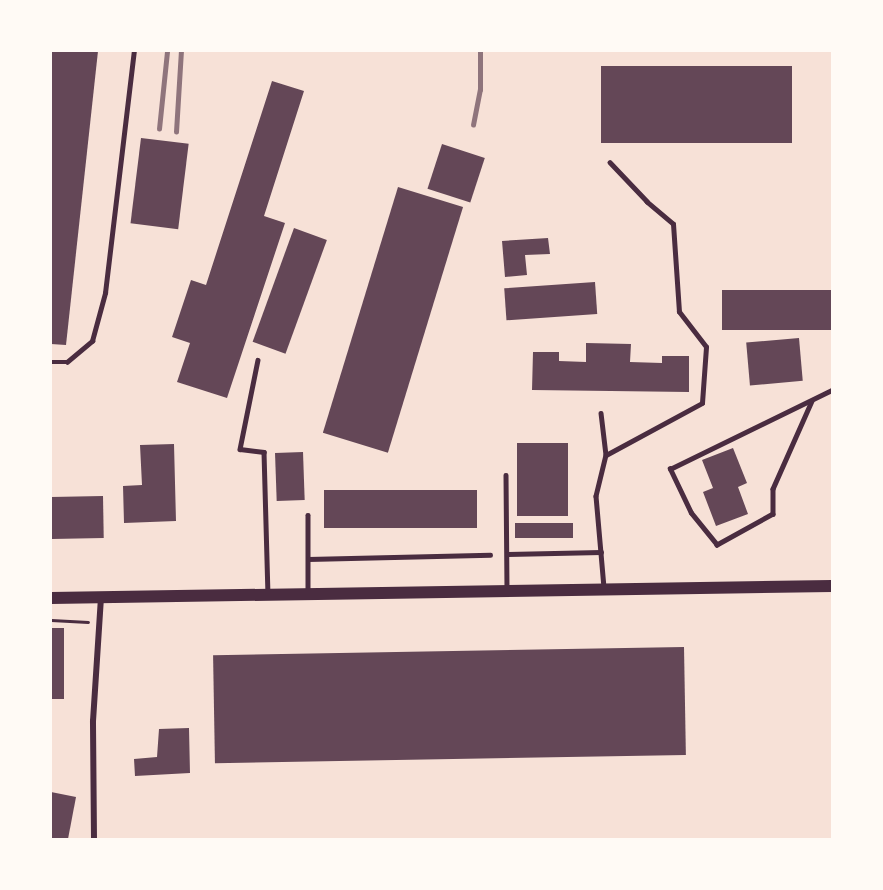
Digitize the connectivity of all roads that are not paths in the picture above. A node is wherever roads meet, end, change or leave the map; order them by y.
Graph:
1 (134, 51) edge
2 (610, 163) dead end
3 (258, 360) dead end
4 (51, 362) edge
5 (832, 390) edge
6 (812, 401) junction
7 (601, 413) dead end
8 (606, 455) junction
9 (506, 475) dead end
10 (308, 515) dead end
11 (601, 552) junction
12 (507, 554) junction
13 (490, 555) dead end
14 (308, 559) junction
15 (832, 586) edge
16 (604, 590) junction
17 (507, 591) junction
18 (308, 594) junction
19 (268, 595) junction
20 (51, 598) edge
21 (101, 598) junction
22 (94, 839) edge

1 - 4 lane
2 - 8 lane
3 - 19 lane
5 - 6 lane
6 - 6 lane
7 - 8 lane
8 - 11 lane
9 - 12 lane
10 - 14 lane
11 - 12 lane
11 - 16 lane
12 - 17 lane
13 - 14 lane
14 - 18 lane
15 - 16 main road
16 - 17 main road
17 - 18 main road
18 - 19 main road
19 - 21 main road
20 - 21 main road
21 - 22 street

